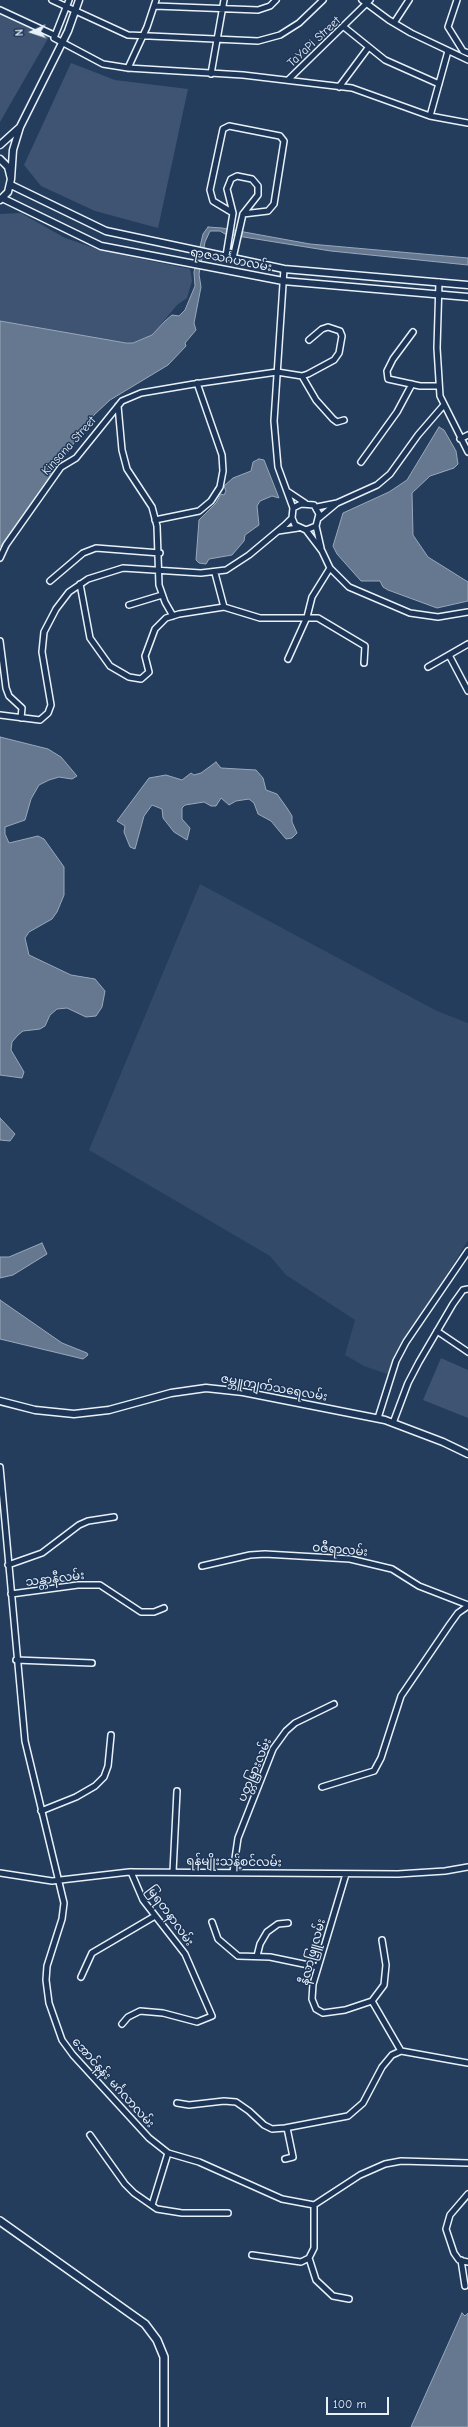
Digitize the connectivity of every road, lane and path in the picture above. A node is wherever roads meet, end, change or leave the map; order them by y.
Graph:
1 (52, 0) edge
2 (69, 0) edge
3 (79, 0) edge
4 (156, 0) edge
5 (224, 0) edge
6 (276, 0) edge
7 (323, 0) edge
8 (362, 0) edge
9 (409, 0) edge
10 (457, 0) edge
11 (369, 2) edge
12 (155, 6) junction
13 (66, 8) junction
14 (223, 8) junction
15 (0, 10) edge
16 (76, 12) junction
17 (394, 23) junction
18 (344, 27) junction
19 (54, 35) junction
20 (142, 36) junction
21 (217, 40) junction
22 (62, 44) junction
23 (368, 48) junction
24 (448, 51) junction
25 (465, 52) edge
26 (461, 57) junction
27 (468, 60) edge
28 (128, 68) junction
29 (211, 74) junction
30 (288, 80) junction
31 (439, 84) junction
32 (339, 87) junction
33 (430, 116) junction
34 (468, 123) edge
35 (20, 127) junction
36 (0, 145) edge
37 (0, 159) edge
38 (11, 182) junction
39 (1, 199) edge
40 (234, 213) junction
41 (243, 214) junction
42 (226, 256) junction
43 (233, 258) junction
44 (284, 269) junction
45 (283, 281) junction
46 (439, 282) junction
47 (468, 285) edge
48 (438, 295) junction
49 (468, 298) edge
50 (413, 332) dead end
51 (309, 340) dead end
52 (277, 372) junction
53 (302, 376) junction
54 (197, 383) junction
55 (412, 384) junction
56 (439, 386) junction
57 (118, 406) junction
58 (443, 406) junction
59 (344, 420) dead end
60 (468, 435) edge
61 (460, 438) junction
62 (468, 452) edge
63 (361, 462) dead end
64 (287, 491) junction
65 (305, 503) junction
66 (338, 503) junction
67 (317, 507) junction
68 (294, 508) junction
69 (292, 518) junction
70 (319, 518) junction
71 (156, 520) junction
72 (316, 526) junction
73 (298, 528) junction
74 (306, 530) junction
75 (278, 531) junction
76 (322, 551) junction
77 (160, 553) junction
78 (0, 558) edge
79 (330, 568) junction
80 (158, 570) junction
81 (215, 573) junction
82 (50, 581) dead end
83 (80, 584) junction
84 (162, 595) junction
85 (129, 605) dead end
86 (224, 607) junction
87 (468, 612) edge
88 (173, 616) junction
89 (307, 617) junction
90 (0, 640) edge
91 (468, 644) edge
92 (449, 655) junction
93 (288, 659) dead end
94 (364, 662) dead end
95 (428, 667) dead end
96 (468, 691) edge
97 (0, 716) edge
98 (21, 718) junction
99 (468, 1251) edge
100 (468, 1289) edge
101 (437, 1331) junction
102 (468, 1352) edge
103 (0, 1401) edge
104 (378, 1418) junction
105 (393, 1423) junction
106 (468, 1454) edge
107 (0, 1467) edge
108 (114, 1517) dead end
109 (8, 1565) junction
110 (202, 1566) dead end
111 (11, 1594) junction
112 (468, 1605) edge
113 (164, 1608) dead end
114 (16, 1660) junction
115 (92, 1663) dead end
116 (334, 1704) dead end
117 (111, 1734) dead end
118 (322, 1787) dead end
119 (176, 1791) dead end
120 (41, 1812) junction
121 (468, 1867) edge
122 (131, 1872) junction
123 (173, 1872) junction
124 (233, 1872) junction
125 (0, 1873) edge
126 (346, 1874) junction
127 (58, 1880) junction
128 (155, 1916) junction
129 (212, 1922) dead end
130 (288, 1923) dead end
131 (382, 1940) dead end
132 (257, 1956) junction
133 (318, 1967) junction
134 (81, 1977) dead end
135 (372, 2001) junction
136 (122, 2024) dead end
137 (401, 2051) junction
138 (468, 2063) edge
139 (177, 2103) dead end
140 (287, 2128) junction
141 (90, 2135) dead end
142 (168, 2153) junction
143 (285, 2159) dead end
144 (468, 2163) edge
145 (468, 2194) edge
146 (152, 2204) junction
147 (314, 2205) junction
148 (228, 2213) dead end
149 (0, 2221) edge
150 (252, 2255) dead end
151 (309, 2258) junction
152 (461, 2260) junction
153 (468, 2262) edge
154 (465, 2286) dead end
155 (348, 2299) dead end
156 (164, 2427) edge

1 - 13 street
2 - 13 street
3 - 16 main road
4 - 12 street
5 - 14 street
6 - 14 street
7 - 21 street
8 - 11 street
9 - 17 street
10 - 25 street
11 - 17 street
11 - 18 street, TaYaPi Street
12 - 14 street
12 - 20 street
13 - 16 street
13 - 19 street
14 - 21 street
15 - 19 street
16 - 20 street
16 - 22 main road
17 - 24 street
18 - 23 street
18 - 30 street, TaYaPi Street
19 - 22 street
20 - 21 street
20 - 28 street
21 - 29 street
22 - 28 street
22 - 35 main road
23 - 31 street
23 - 32 street
24 - 26 street
24 - 31 street
25 - 26 street
26 - 27 street
28 - 29 street
29 - 30 street
30 - 32 street
31 - 33 street
32 - 33 street
33 - 34 street
35 - 36 main road
35 - 38 main road
37 - 38 main road
38 - 39 main road
38 - 42 main road, ရာဇသင်္ဂဟလမ်း
39 - 45 main road, ရာဇသင်္ဂဟလမ်း
40 - 41 street
40 - 41 street
40 - 42 street
41 - 43 street
42 - 43 main road, ရာဇသင်္ဂဟလမ်း
43 - 44 main road, ရာဇသင်္ဂဟလမ်း
44 - 45 street
44 - 46 main road, ရာဇသင်္ဂဟလမ်း
45 - 48 main road, ရာဇသင်္ဂဟလမ်း
45 - 52 street
46 - 47 main road, ရာဇသင်္ဂဟလမ်း
46 - 48 street
48 - 49 main road, ရာဇသင်္ဂဟလမ်း
48 - 56 street
50 - 55 street
51 - 53 street
52 - 53 street, Kinsana Street
52 - 54 street, Kinsana Street
52 - 64 street
53 - 59 street
54 - 57 street, Kinsana Street
54 - 71 street
55 - 56 street
55 - 63 street
56 - 58 street
57 - 71 street
57 - 78 street, Kinsana Street
58 - 61 street
58 - 66 street
60 - 61 street
61 - 62 street
64 - 65 street
64 - 68 street
65 - 67 street
65 - 68 street
66 - 67 street
66 - 70 street
67 - 70 street
68 - 69 street
69 - 73 street
69 - 75 street
70 - 72 street
71 - 77 street
72 - 74 street
72 - 76 street
73 - 74 street
73 - 75 street
74 - 76 street
75 - 81 street
76 - 79 street
77 - 80 street
77 - 82 street
79 - 87 street
79 - 89 street
80 - 81 street
80 - 83 street
80 - 84 street
81 - 86 street
83 - 88 street
83 - 98 street
84 - 85 street
84 - 88 street
86 - 88 street
86 - 89 street
89 - 93 street
89 - 94 street
90 - 98 street
91 - 92 street
92 - 95 street
92 - 96 street
97 - 98 street
99 - 104 street
100 - 101 street
101 - 102 street
101 - 105 street
103 - 104 main road, ဇမ္ဘူကျက်သရေလမ်း
104 - 105 main road, ဇမ္ဘူကျက်သရေလမ်း
105 - 106 main road, ဇမ္ဘူကျက်သရေလမ်း
107 - 109 street, အောင်နန်း မင်္ဂလာလမ်း
108 - 109 street
109 - 111 street, အောင်နန်း မင်္ဂလာလမ်း
110 - 112 street, ဝဇီရာလမ်း
111 - 113 street, သန္တာနီလမ်း
111 - 114 street, အောင်နန်း မင်္ဂလာလမ်း
112 - 118 street
114 - 115 street
114 - 120 street, အောင်နန်း မင်္ဂလာလမ်း
116 - 124 street, ပတ္တမြားလမ်း
117 - 120 street
119 - 123 street
120 - 127 street, အောင်နန်း မင်္ဂလာလမ်း
121 - 126 street, ရန်မျိုးသန့်စင်လမ်း
122 - 123 street, ရန်မျိုးသန့်စင်လမ်း
122 - 127 street, ရန်မျိုးသန့်စင်လမ်း
122 - 128 street, မြရတနာလမ်း
123 - 124 street, ရန်မျိုးသန့်စင်လမ်း
124 - 126 street, ရန်မျိုးသန့်စင်လမ်း
125 - 127 street, ရန်မျိုးသန့်စင်လမ်း
126 - 133 street, နီလာဖြူလမ်း
127 - 142 street, အောင်နန်း မင်္ဂလာလမ်း
128 - 134 street
128 - 136 street, မြရတနာလမ်း
129 - 132 street
130 - 132 street
131 - 135 street
132 - 133 street
133 - 135 street, နီလာဖြူလမ်း
135 - 137 street
137 - 138 street
137 - 140 street
139 - 140 street
140 - 143 street
141 - 146 street
142 - 146 street
142 - 147 street, အောင်နန်း မင်္ဂလာလမ်း
144 - 147 street
145 - 152 street
146 - 148 street
147 - 151 street
149 - 156 highway
150 - 151 street
151 - 155 street
152 - 153 street
152 - 154 street

